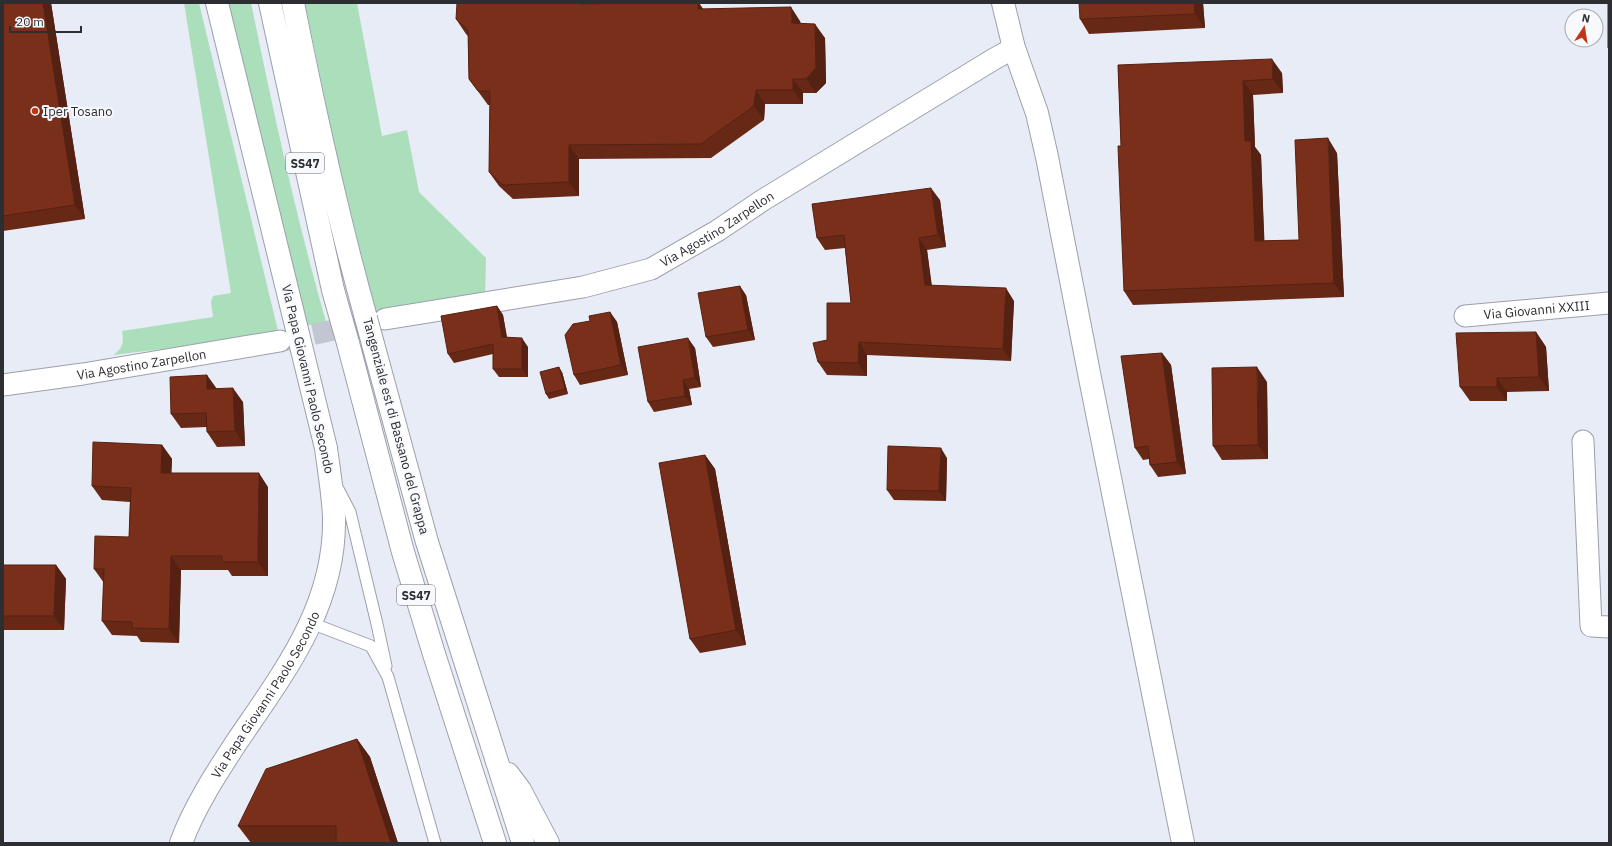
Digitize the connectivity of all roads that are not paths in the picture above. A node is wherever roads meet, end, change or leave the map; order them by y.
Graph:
1 (217, 3) edge
2 (270, 3) edge
3 (293, 3) edge
4 (1003, 3) edge
5 (1014, 48) junction
6 (1609, 303) edge
7 (1465, 316) dead end
8 (375, 318) junction
9 (280, 341) tunnel mouth
10 (3, 385) edge
11 (1583, 441) dead end
12 (330, 473) junction
13 (311, 623) junction
14 (1609, 627) edge
15 (434, 654) junction
16 (388, 677) junction
17 (495, 757) junction
18 (181, 843) edge
19 (435, 843) edge
20 (479, 843) edge
21 (495, 843) edge
22 (523, 843) edge
23 (548, 843) edge
24 (1183, 843) edge

1 - 12 main road, Via Papa Giovanni Paolo Secondo
2 - 15 main road, Tangenziale est di Bassano del Grappa / SS47, bridge
3 - 8 main road, Tangenziale est di Bassano del Grappa / SS47
4 - 5 main road
5 - 8 street, Via Agostino Zarpellon
5 - 24 main road
6 - 7 street, Via Giovanni XXIII
8 - 17 main road, Tangenziale est di Bassano del Grappa / SS47, bridge
9 - 10 street, Via Agostino Zarpellon
11 - 14 street
12 - 13 main road, Via Papa Giovanni Paolo Secondo
12 - 16 lane
13 - 16 lane
13 - 18 main road, Via Papa Giovanni Paolo Secondo
15 - 20 main road
15 - 21 main road, Tangenziale est di Bassano del Grappa / SS47
16 - 19 lane
17 - 22 main road, Tangenziale est di Bassano del Grappa / SS47
17 - 23 main road

